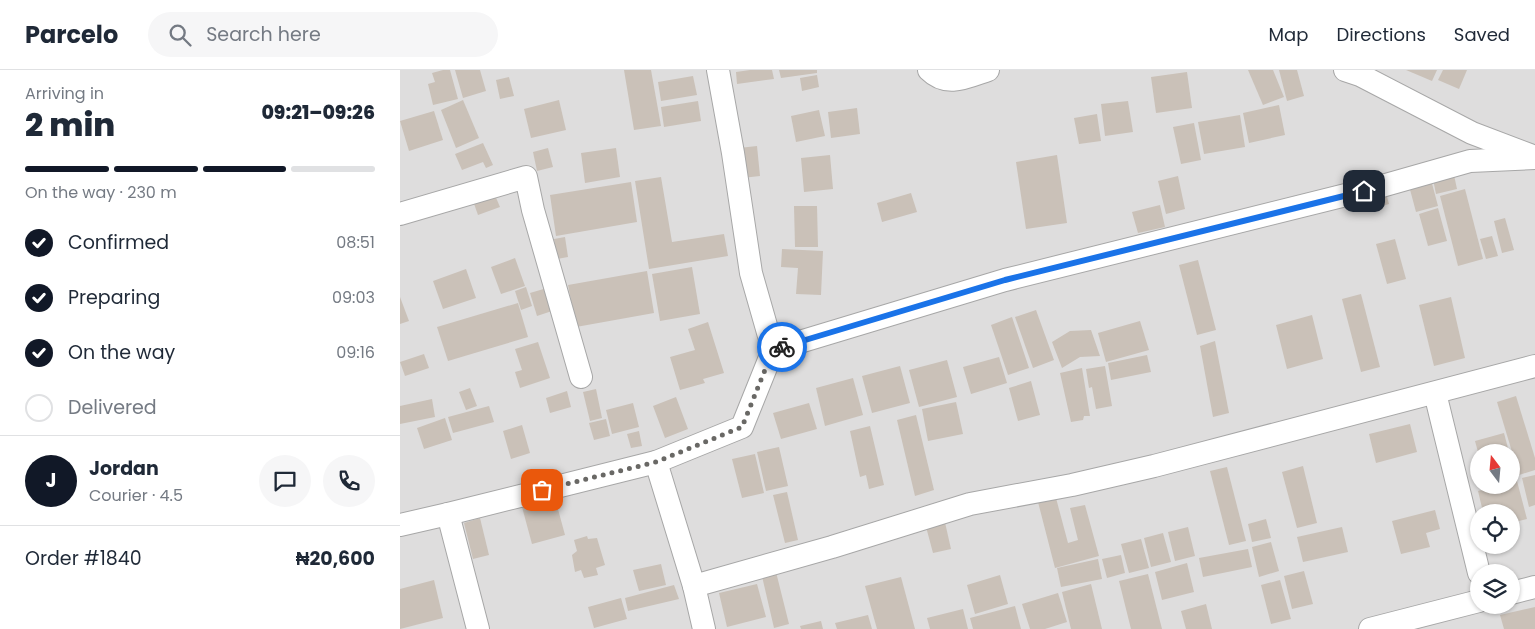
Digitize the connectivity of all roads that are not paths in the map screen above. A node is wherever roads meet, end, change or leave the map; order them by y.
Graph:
1 (718, 70) edge
2 (929, 70) edge
3 (988, 70) edge
4 (1345, 70) edge
5 (1477, 134) junction
6 (1535, 158) edge
7 (1470, 161) junction
8 (400, 214) edge
9 (773, 350) junction
10 (1535, 366) edge
11 (581, 377) dead end
12 (1435, 393) junction
13 (656, 462) junction
14 (448, 514) junction
15 (400, 525) edge
16 (1477, 564) edge
17 (694, 586) junction
18 (1535, 587) edge
19 (1520, 591) edge
20 (1470, 603) edge
21 (478, 629) edge
22 (704, 629) edge
23 (1370, 629) edge

1 - 9 street
2 - 3 street
4 - 5 street
5 - 6 street
5 - 7 street
6 - 7 street
7 - 9 street
8 - 11 street
9 - 13 street
10 - 12 street
12 - 16 street
12 - 17 street
13 - 14 street
13 - 17 street
14 - 15 street
14 - 21 street
17 - 22 street
18 - 19 street
20 - 23 street

